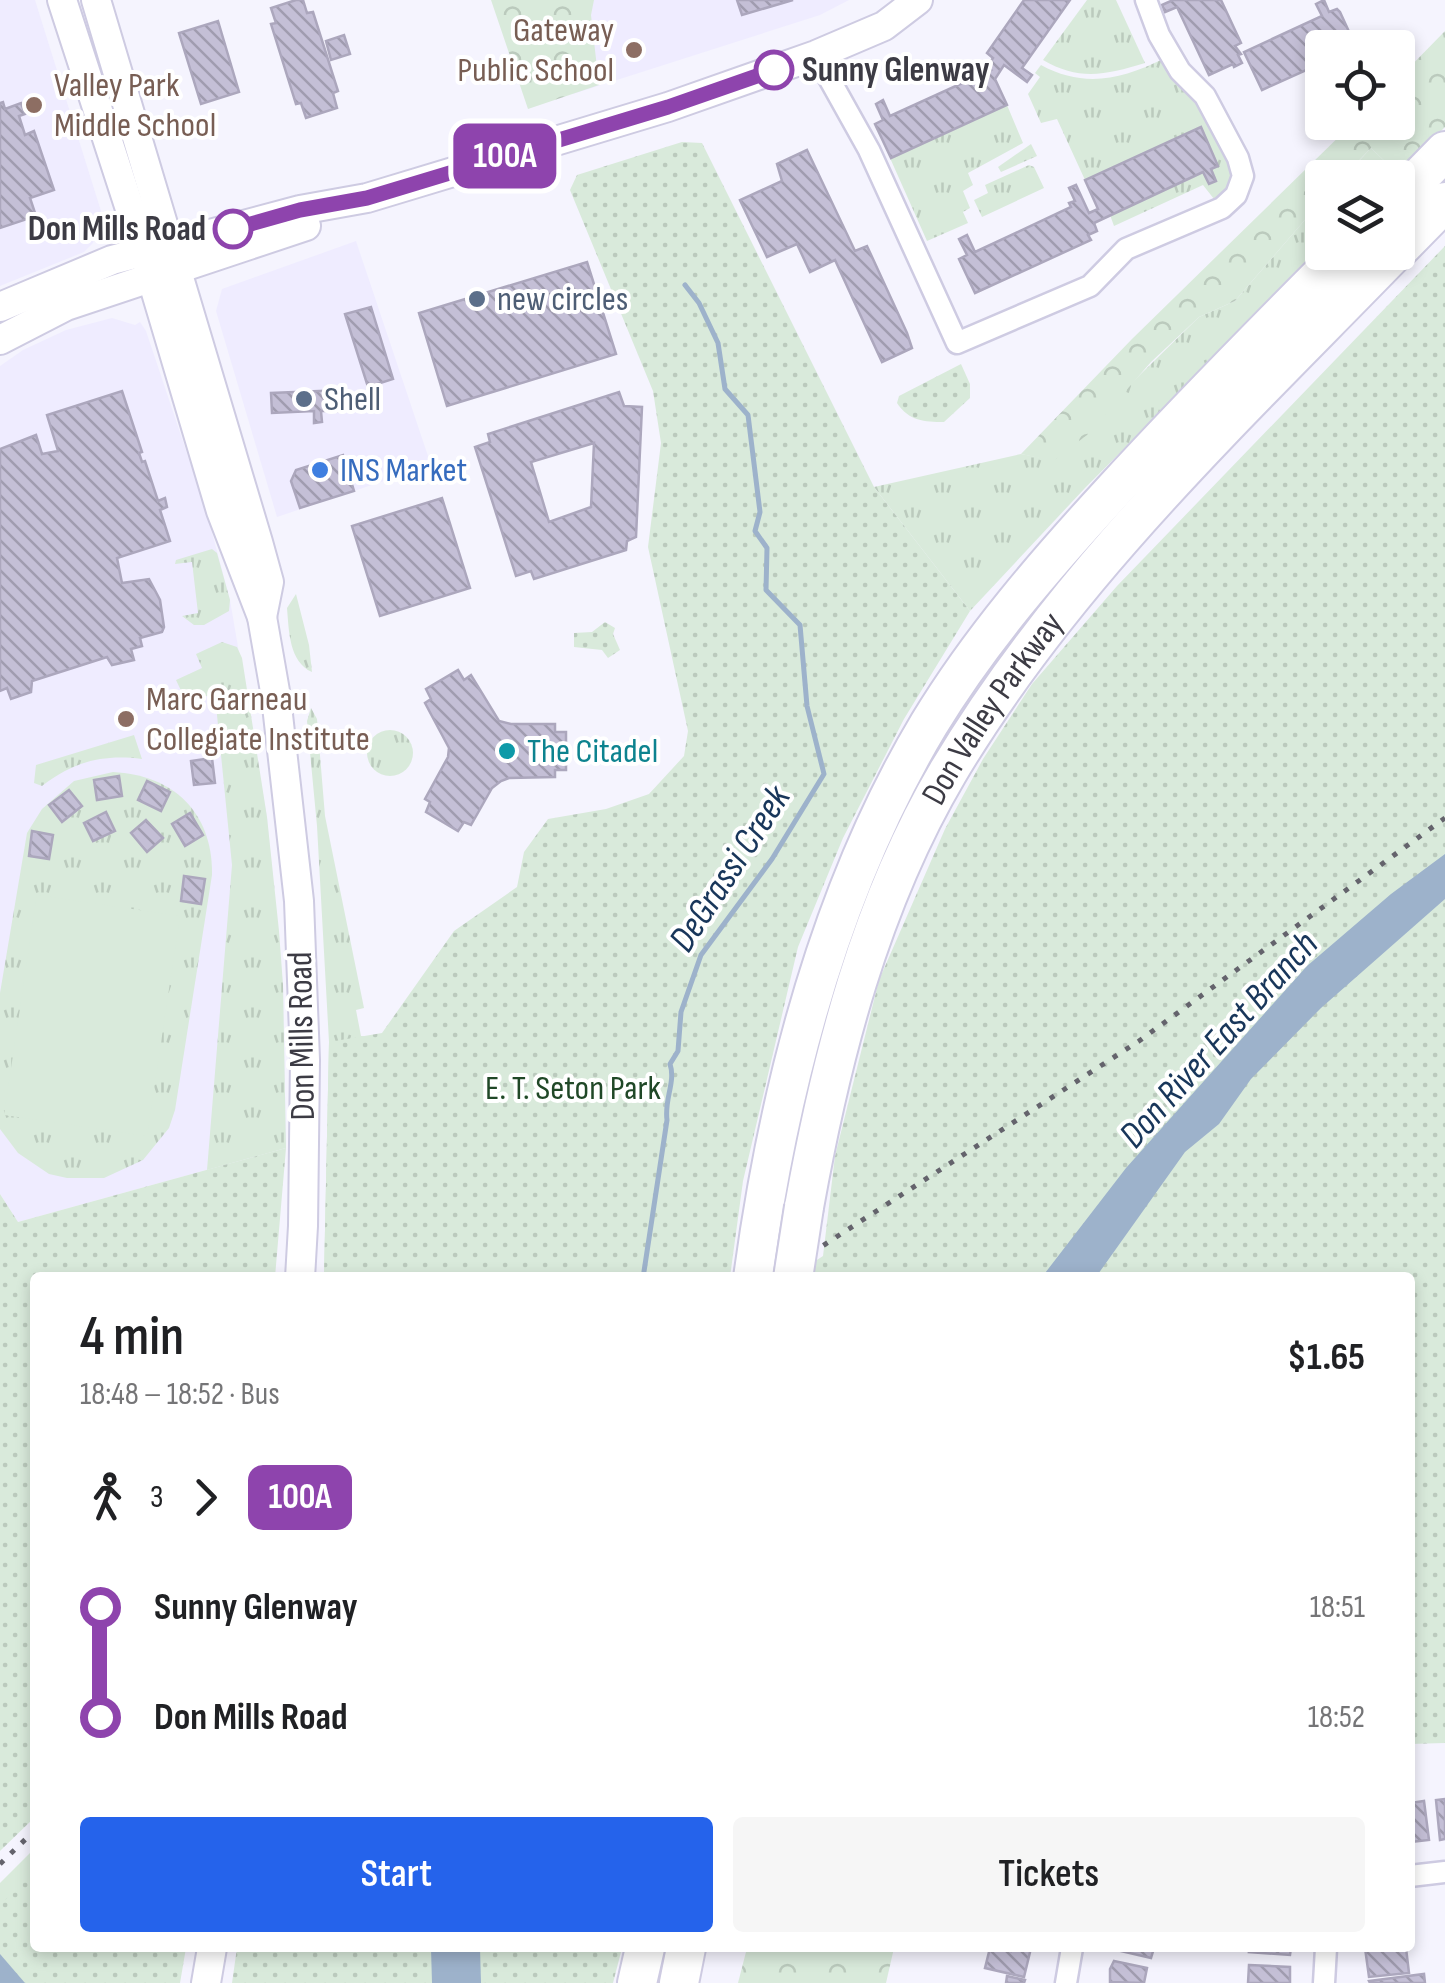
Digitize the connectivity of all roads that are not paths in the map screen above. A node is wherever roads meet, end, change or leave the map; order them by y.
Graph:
1 (62, 0) edge
2 (96, 0) edge
3 (918, 0) edge
4 (1146, 0) edge
5 (816, 55) junction
6 (1445, 151) edge
7 (1415, 182) edge
8 (1445, 202) edge
9 (1415, 233) edge
10 (161, 261) junction
11 (1326, 270) edge
12 (1379, 270) edge
13 (0, 307) edge
14 (0, 340) edge
15 (300, 1272) edge
16 (754, 1272) edge
17 (795, 1272) edge
18 (1445, 1872) edge
19 (1415, 1875) edge
20 (211, 1952) edge
21 (644, 1952) edge
22 (685, 1952) edge
23 (1071, 1952) edge
24 (1326, 1952) edge
25 (206, 1983) edge
26 (637, 1983) edge
27 (679, 1983) edge
28 (1066, 1983) edge
29 (1324, 1983) edge

1 - 10 main road, Don Mills Road
2 - 10 main road, Don Mills Road
3 - 5 main road
4 - 5 street
5 - 10 main road
6 - 7 highway
8 - 9 highway, Don Valley Parkway
10 - 13 main road
10 - 14 main road
10 - 15 main road, Don Mills Road
11 - 16 highway, Don Valley Parkway
12 - 17 highway, Don Valley Parkway, bridge
18 - 19 street
20 - 25 main road
21 - 26 highway
22 - 27 highway
23 - 28 street
24 - 29 street

